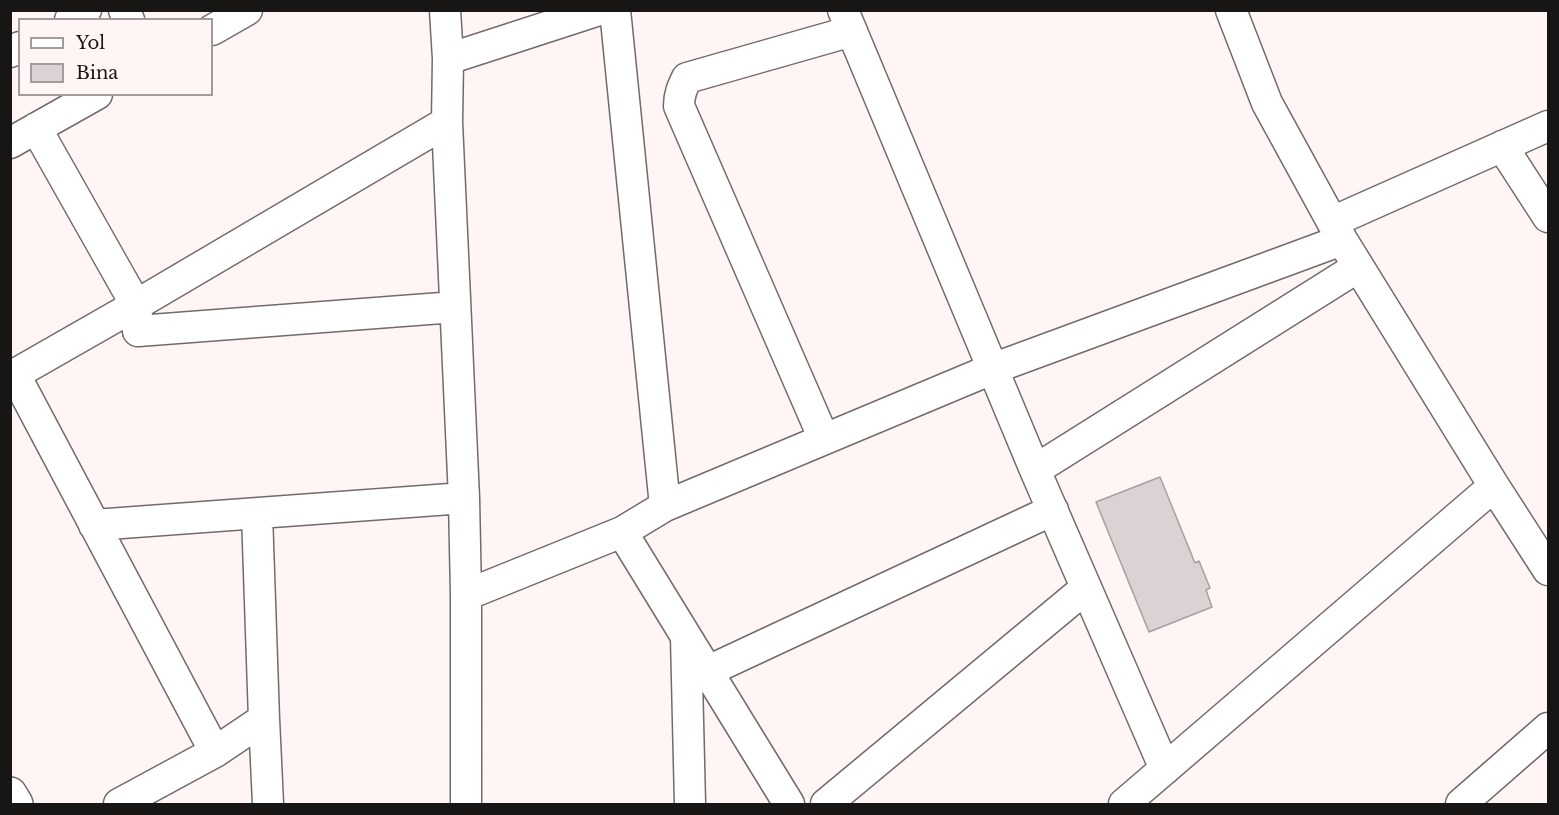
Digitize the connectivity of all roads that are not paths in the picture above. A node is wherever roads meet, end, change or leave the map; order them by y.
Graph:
1 (86, 10) edge
2 (247, 10) edge
3 (445, 10) edge
4 (599, 10) edge
5 (615, 10) edge
6 (1231, 10) edge
7 (73, 18) edge
8 (847, 21) edge
9 (213, 29) edge
10 (448, 59) junction
11 (93, 96) edge
12 (447, 122) junction
13 (1548, 126) edge
14 (36, 128) junction
15 (10, 143) edge
16 (1502, 146) junction
17 (1548, 217) edge
18 (1337, 231) junction
19 (1358, 267) junction
20 (136, 305) junction
21 (455, 307) junction
22 (992, 369) junction
23 (13, 376) edge
24 (824, 440) junction
25 (1035, 470) junction
26 (1494, 486) junction
27 (464, 498) junction
28 (665, 506) junction
29 (1053, 510) junction
30 (257, 514) junction
31 (94, 525) junction
32 (622, 531) junction
33 (1546, 562) edge
34 (1086, 588) junction
35 (466, 595) junction
36 (686, 635) junction
37 (708, 671) junction
38 (264, 719) junction
39 (1548, 728) edge
40 (215, 752) junction
41 (1165, 769) junction
42 (10, 795) edge
43 (16, 804) edge
44 (120, 804) edge
45 (268, 804) edge
46 (466, 804) edge
47 (690, 804) edge
48 (789, 804) edge
49 (826, 804) edge
50 (1124, 804) edge
51 (1462, 804) edge

1 - 7 street
2 - 9 street
3 - 10 street
4 - 10 street
5 - 28 street
6 - 18 street
8 - 22 street
8 - 24 street
10 - 12 street
11 - 14 street
12 - 20 street
12 - 21 street
13 - 16 street
14 - 15 street
14 - 20 street
16 - 17 street
16 - 18 street
18 - 19 street
18 - 22 street
19 - 25 street
19 - 26 street
20 - 21 street
20 - 23 street
21 - 27 street
22 - 24 street
22 - 25 street
23 - 31 street
24 - 28 street
25 - 29 street
26 - 33 street
26 - 41 street
27 - 30 street
27 - 35 street
28 - 32 street
29 - 34 street
29 - 37 street
30 - 31 street
30 - 38 street
31 - 40 street
32 - 35 street
32 - 36 street
34 - 41 street
34 - 49 street
35 - 46 street
36 - 37 street
36 - 47 street
37 - 48 street
38 - 40 street
38 - 45 street
39 - 51 street
40 - 44 street
41 - 50 street
42 - 43 main road

